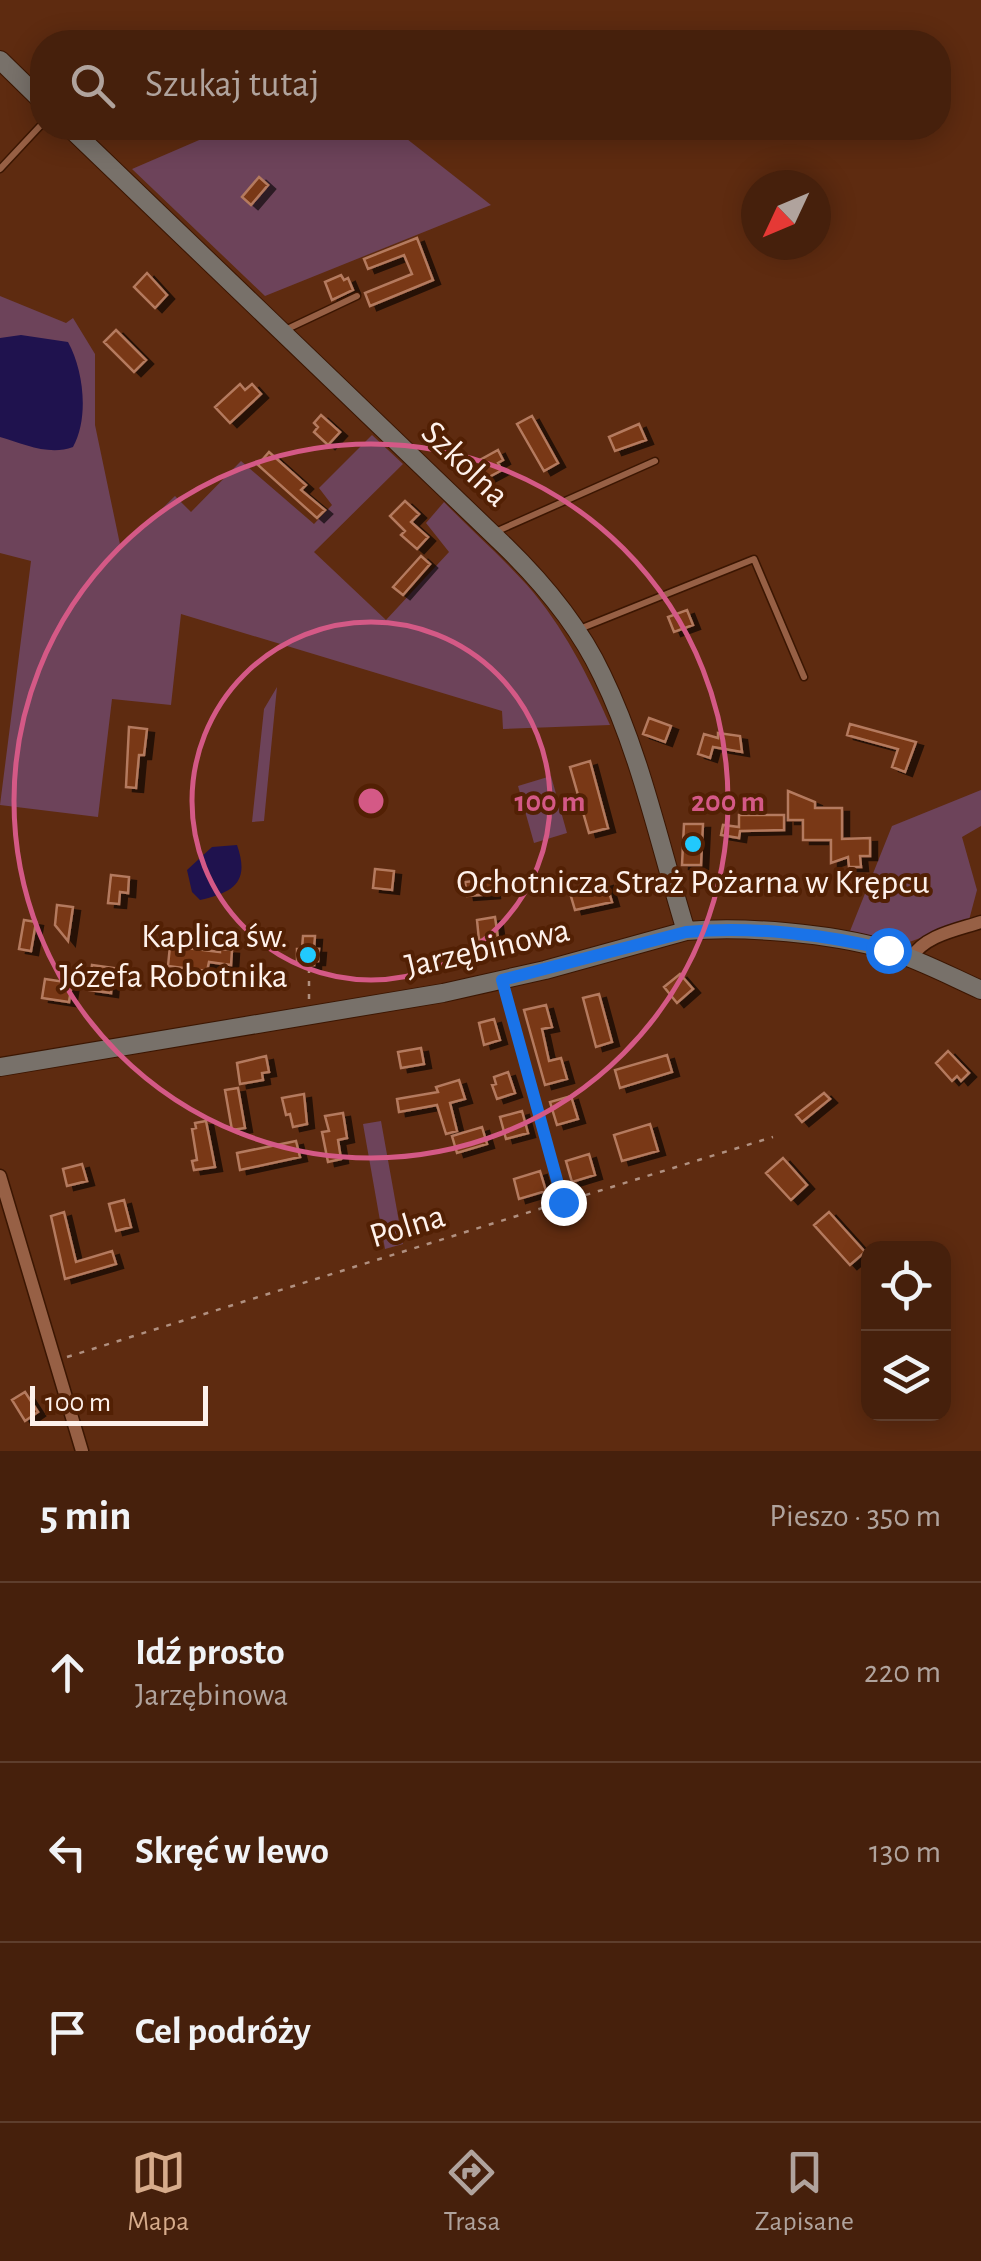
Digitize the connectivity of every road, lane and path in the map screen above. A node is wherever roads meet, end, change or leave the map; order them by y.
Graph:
1 (0, 60) edge
2 (30, 89) edge
3 (30, 137) edge
4 (82, 140) edge
5 (0, 170) edge
6 (357, 296) dead end
7 (282, 332) junction
8 (655, 461) dead end
9 (492, 533) junction
10 (576, 630) junction
11 (804, 677) dead end
12 (981, 922) edge
13 (686, 932) junction
14 (911, 958) junction
15 (308, 968) dead end
16 (502, 980) junction
17 (981, 990) edge
18 (310, 1008) dead end
19 (0, 1067) edge
20 (773, 1137) dead end
21 (0, 1176) edge
22 (563, 1202) junction
23 (56, 1360) junction
24 (82, 1451) edge

1 - 2 street
3 - 5 lane
4 - 7 street, Szkolna
6 - 7 lane
7 - 9 street, Szkolna
8 - 9 lane
9 - 10 street, Szkolna
10 - 11 lane
10 - 13 street, Szkolna
12 - 14 street
13 - 14 street, Jarzębinowa
13 - 16 street, Jarzębinowa
14 - 17 street, Jarzębinowa
15 - 18 path
16 - 19 street, Jarzębinowa
16 - 22 lane
20 - 22 path, Polna
21 - 23 street
22 - 23 path, Polna
23 - 24 street

